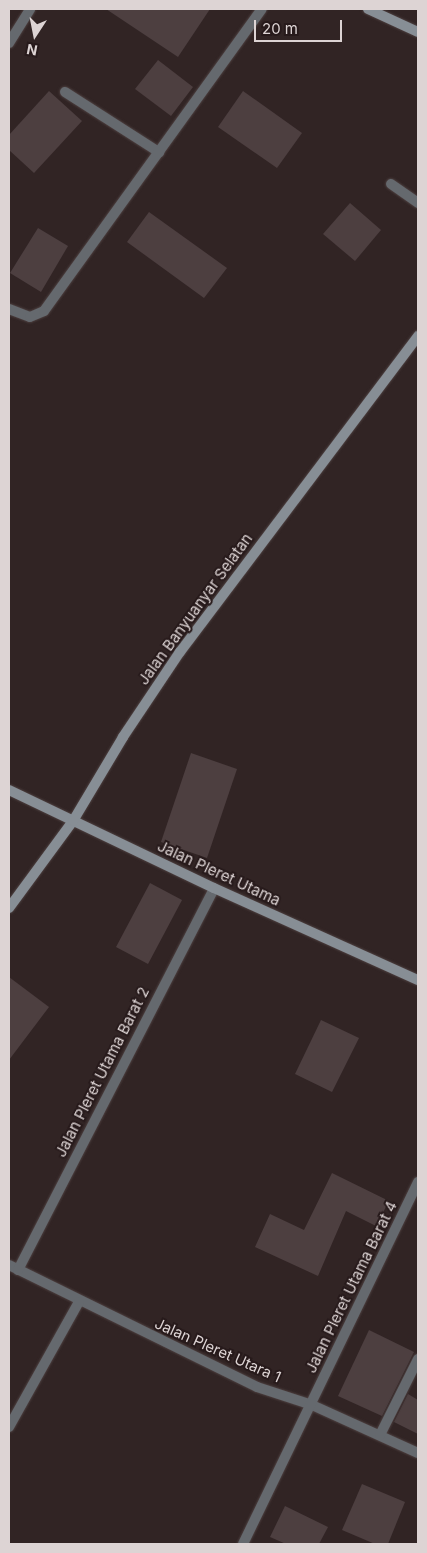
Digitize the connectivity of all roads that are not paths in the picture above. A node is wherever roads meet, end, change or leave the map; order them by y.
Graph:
1 (30, 9) edge
2 (262, 9) edge
3 (368, 9) edge
4 (418, 32) edge
5 (9, 43) edge
6 (65, 92) dead end
7 (159, 152) junction
8 (391, 184) dead end
9 (418, 203) edge
10 (9, 308) edge
11 (418, 336) edge
12 (9, 790) edge
13 (73, 821) junction
14 (214, 888) junction
15 (9, 908) edge
16 (418, 980) edge
17 (418, 1182) edge
18 (13, 1268) edge
19 (79, 1302) junction
20 (418, 1359) edge
21 (312, 1405) junction
22 (9, 1427) edge
23 (380, 1435) junction
24 (418, 1453) edge
25 (243, 1544) edge

1 - 5 street
2 - 7 street
3 - 4 street
6 - 7 street
7 - 10 street
8 - 9 street
11 - 13 street, Jalan Banyuanyar Selatan
12 - 13 street, Jalan Pleret Utama
13 - 14 street, Jalan Pleret Utama
13 - 15 street, Jalan Banyuanyar Selatan
14 - 16 street, Jalan Pleret Utama
14 - 18 street, Jalan Pleret Utama Barat 2
17 - 21 street, Jalan Pleret Utama Barat 4
18 - 19 street, Jalan Pleret Utara 1
19 - 21 street, Jalan Pleret Utara 1
19 - 22 street
20 - 23 street
21 - 23 street, Jalan Pleret Utara 1
21 - 25 street, Jalan Pleret Utama Barat 4
23 - 24 street, Jalan Pleret Utara 1

